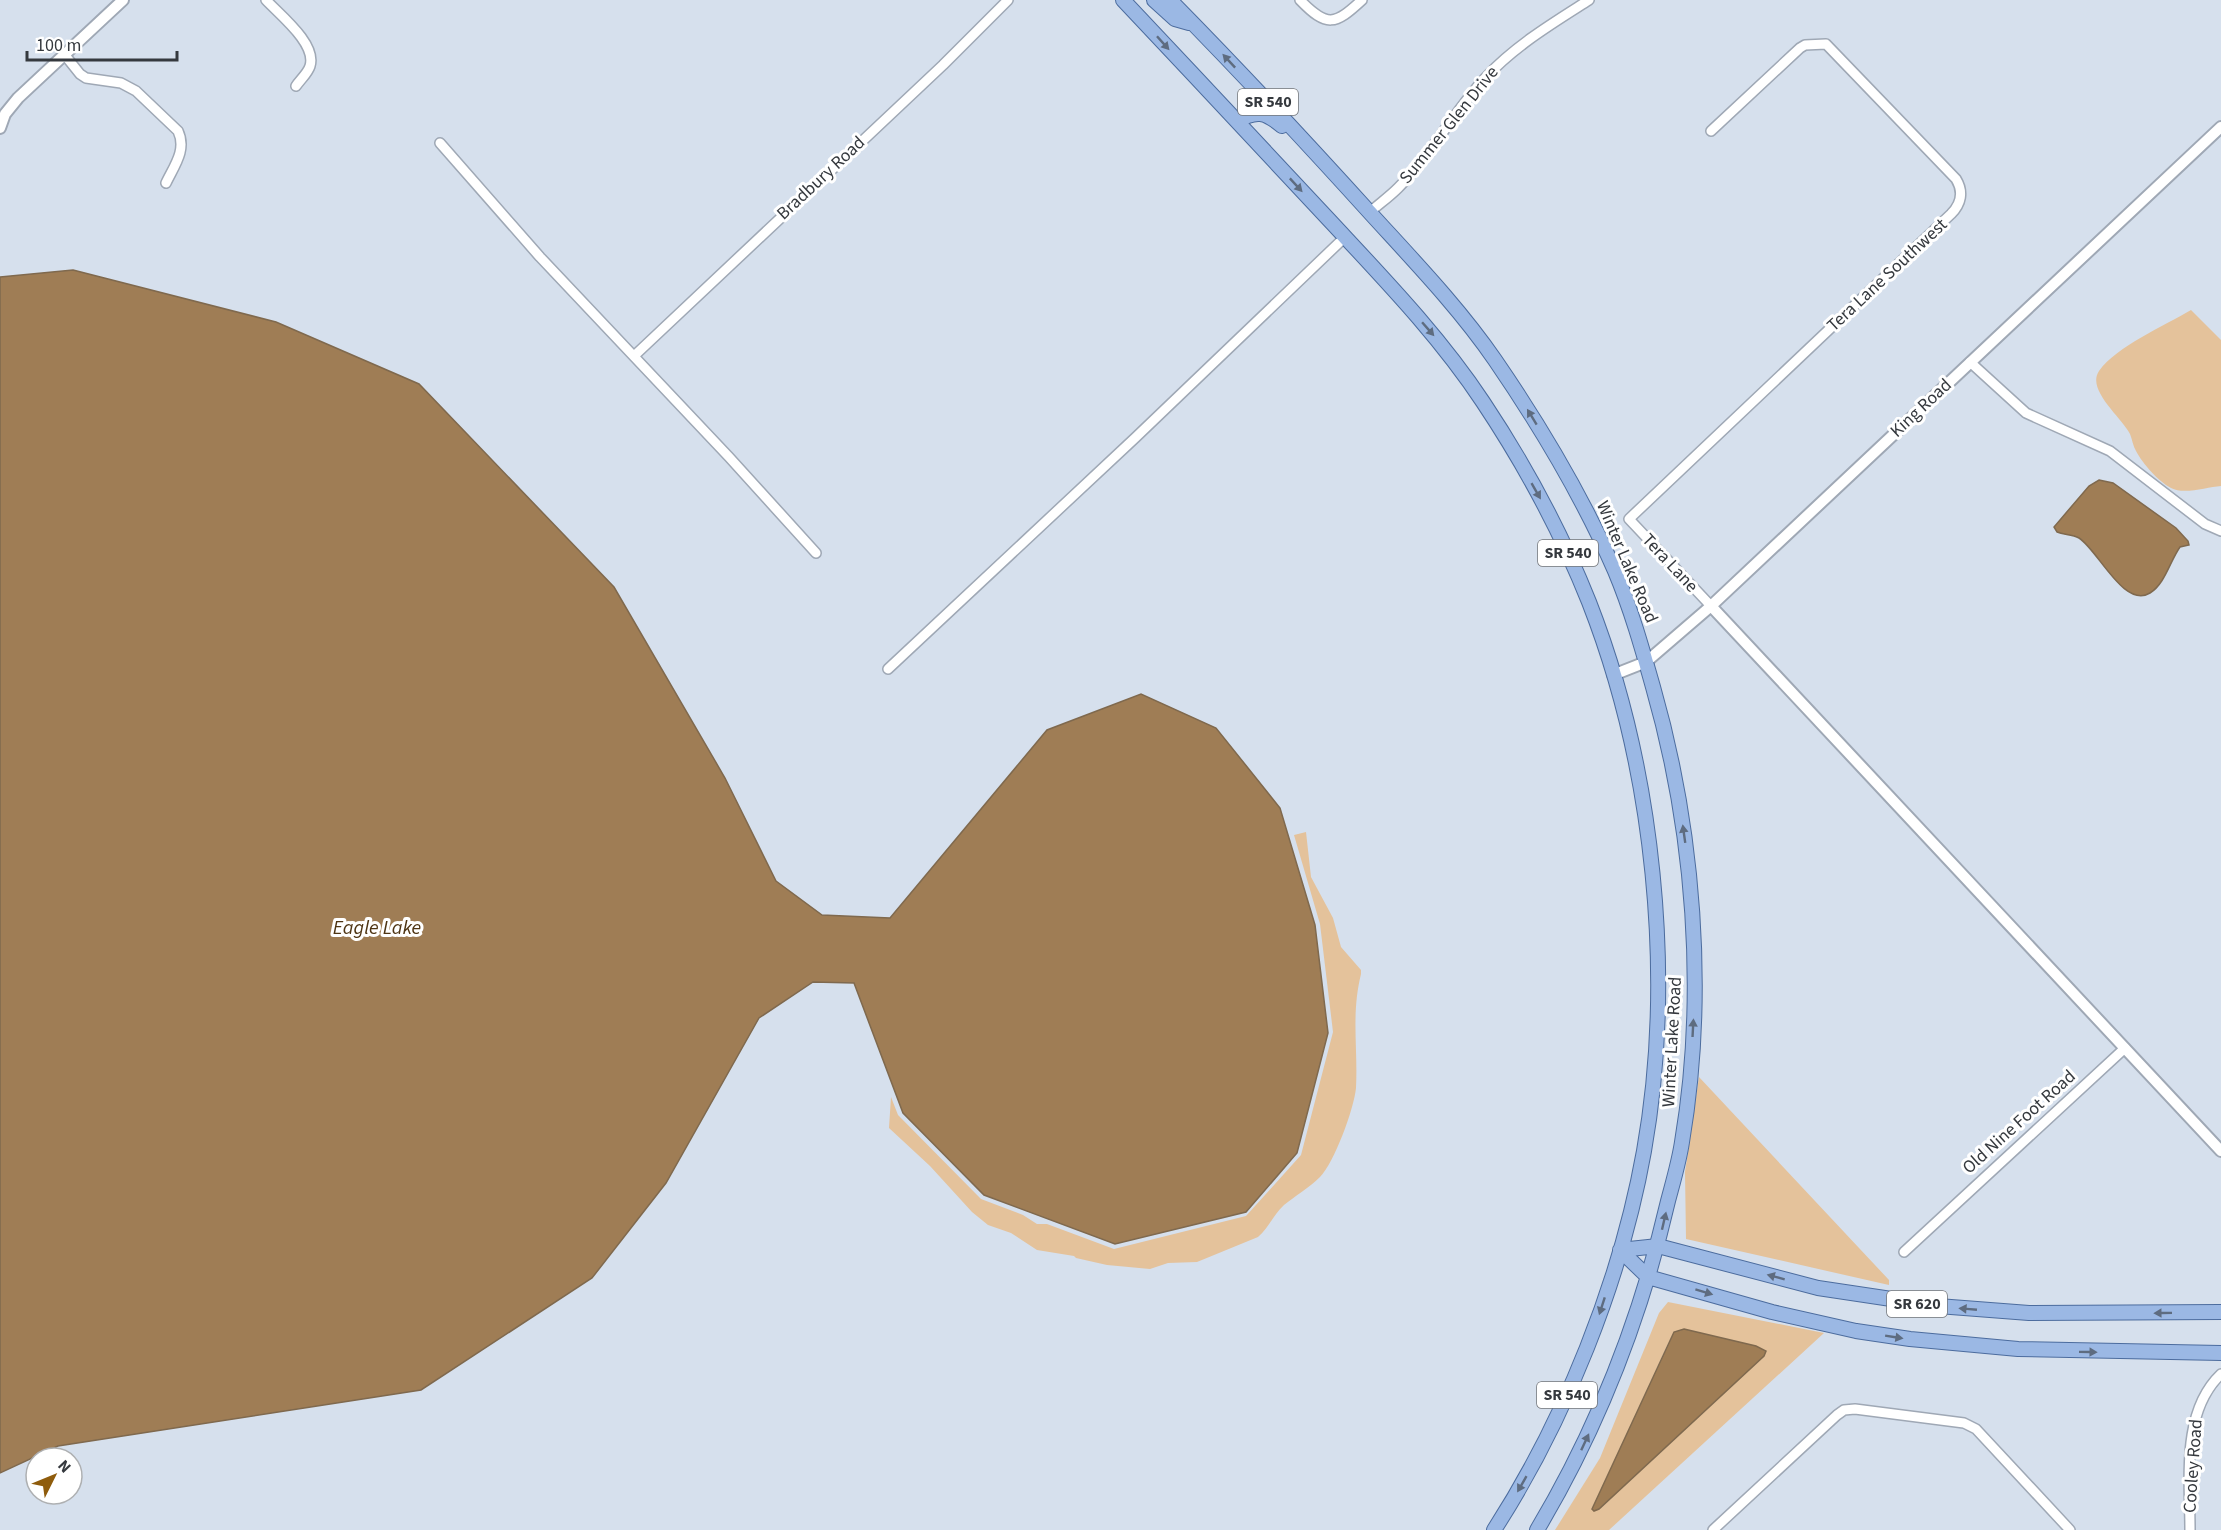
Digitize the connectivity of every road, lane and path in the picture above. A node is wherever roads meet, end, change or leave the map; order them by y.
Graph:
1 (123, 0) edge
2 (266, 0) edge
3 (1008, 0) edge
4 (1123, 0) edge
5 (1154, 0) edge
6 (1170, 0) edge
7 (1300, 0) edge
8 (1362, 0) edge
9 (1589, 0) edge
10 (1194, 25) junction
11 (64, 54) junction
12 (296, 86) dead end
13 (1237, 121) junction
14 (2221, 127) edge
15 (0, 128) edge
16 (1711, 131) dead end
17 (440, 143) dead end
18 (1341, 180) junction
19 (166, 183) dead end
20 (1370, 212) junction
21 (1345, 237) junction
22 (634, 356) junction
23 (1970, 362) junction
24 (1629, 519) joint
25 (2221, 531) edge
26 (816, 554) dead end
27 (1711, 606) junction
28 (1646, 662) junction
29 (888, 669) dead end
30 (1613, 675) junction
31 (2125, 1048) junction
32 (2221, 1151) edge
33 (1658, 1245) junction
34 (1620, 1250) junction
35 (1904, 1252) dead end
36 (1648, 1277) junction
37 (2221, 1312) edge
38 (2221, 1353) edge
39 (2221, 1374) edge
40 (1494, 1530) edge
41 (1537, 1530) edge
42 (1713, 1530) edge
43 (2070, 1530) edge
44 (2190, 1530) edge

1 - 11 street
2 - 12 street
3 - 22 street, Bradbury Road
4 -> 13 main road, Winter Lake Road / SR 540
5 - 10 main road
6 - 10 main road, Winter Lake Road / SR 540
7 - 8 street
9 - 20 street, Summer Glen Drive
18 -> 10 main road, Winter Lake Road / SR 540
11 - 15 street
11 - 19 street
13 - 18 main road
13 -> 21 main road, Winter Lake Road / SR 540
14 - 23 street, King Road
16 - 24 street, Tera Lane Southwest
17 - 22 street
18 - 20 main road, Winter Lake Road / SR 540
28 -> 20 main road, Winter Lake Road / SR 540
21 - 29 street
21 -> 30 main road, Winter Lake Road / SR 540
22 - 26 street
23 - 25 street
23 - 27 street, King Road
24 - 27 street, Tera Lane
27 - 28 street, King Road
27 - 31 street
28 - 30 street, King Road
33 -> 28 main road, Winter Lake Road / SR 540
30 - 34 main road, Winter Lake Road / SR 540
31 - 32 street
31 - 35 street, Old Nine Foot Road
33 - 34 main road, SR 620
33 - 36 main road, Winter Lake Road / SR 540
37 -> 33 main road, SR 620
34 - 36 main road, SR 620
34 -> 40 main road, SR 540
36 -> 38 main road, SR 620
41 -> 36 main road, SR 540
39 - 44 street, Cooley Road
42 - 43 street

